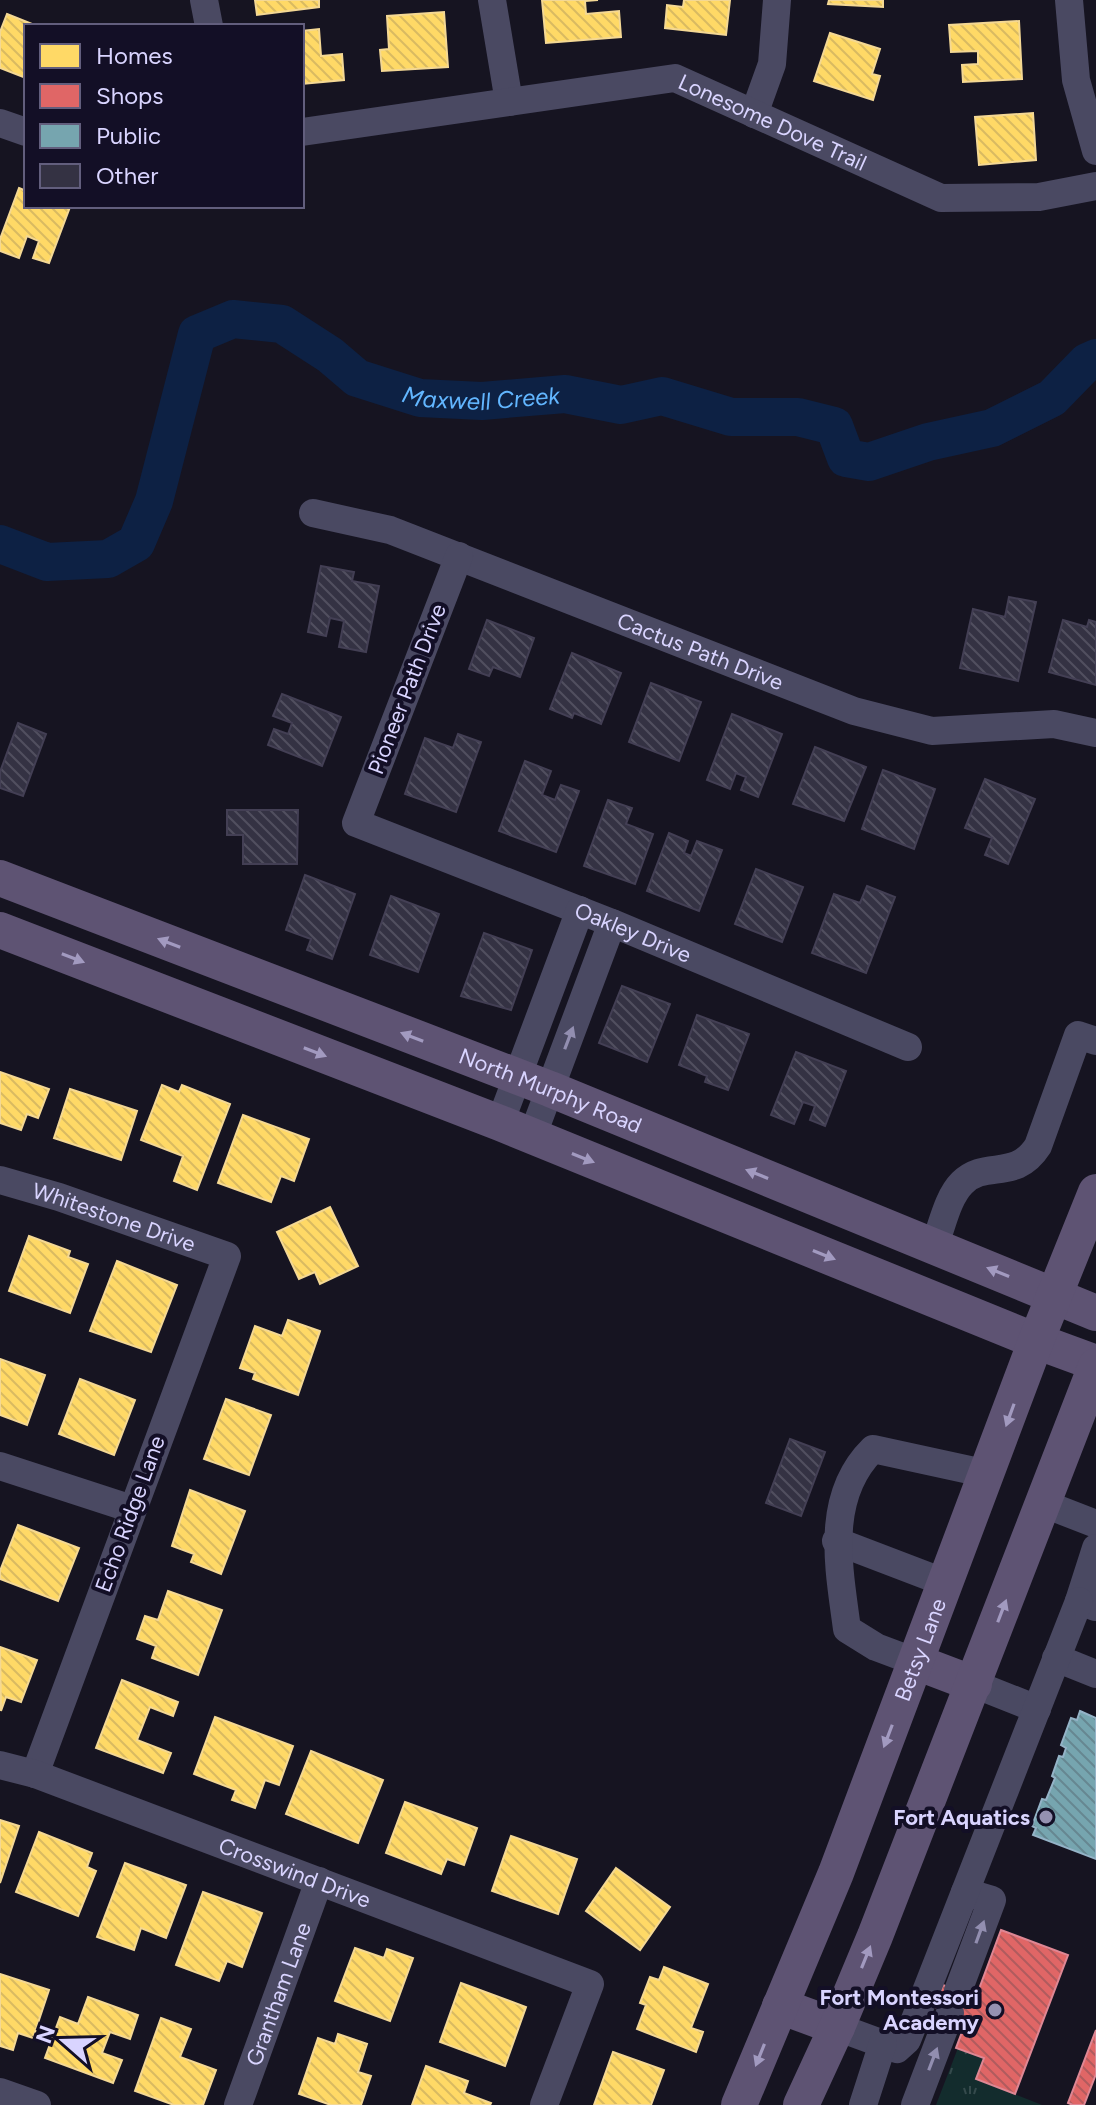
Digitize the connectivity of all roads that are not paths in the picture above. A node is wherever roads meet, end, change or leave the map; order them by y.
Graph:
1 (204, 0) edge
2 (492, 0) edge
3 (777, 0) edge
4 (1069, 0) edge
5 (209, 24) edge
6 (509, 102) junction
7 (754, 114) junction
8 (0, 123) edge
9 (24, 131) edge
10 (304, 132) edge
11 (1096, 151) edge
12 (1096, 186) edge
13 (313, 513) dead end
14 (459, 556) junction
15 (1096, 733) edge
16 (356, 823) joint
17 (0, 878) edge
18 (580, 910) junction
19 (612, 923) junction
20 (0, 930) edge
21 (1096, 1041) edge
22 (908, 1047) dead end
23 (533, 1083) junction
24 (516, 1130) junction
25 (0, 1180) edge
26 (1096, 1192) edge
27 (934, 1246) junction
28 (227, 1256) joint
29 (1056, 1296) junction
30 (1096, 1313) edge
31 (1036, 1341) junction
32 (1096, 1365) edge
33 (0, 1466) edge
34 (988, 1474) junction
35 (1042, 1503) junction
36 (132, 1509) junction
37 (1096, 1524) edge
38 (836, 1541) junction
39 (1096, 1548) edge
40 (946, 1583) junction
41 (1087, 1604) edge
42 (1056, 1658) junction
43 (916, 1662) junction
44 (1096, 1674) edge
45 (974, 1684) junction
46 (1037, 1709) junction
47 (0, 1765) edge
48 (35, 1774) junction
49 (319, 1881) junction
50 (965, 1892) junction
51 (780, 2006) junction
52 (837, 2027) junction
53 (883, 2043) junction
54 (0, 2092) edge
55 (37, 2105) edge
56 (238, 2105) edge
57 (544, 2105) edge
58 (739, 2105) edge
59 (801, 2105) edge
60 (863, 2105) edge
61 (915, 2105) edge

1 - 5 street
2 - 6 street
3 - 7 street
4 - 11 street
6 - 7 street, Lonesome Dove Trail
6 - 10 street, Lonesome Dove Trail
7 - 12 street, Lonesome Dove Trail
8 - 9 street
13 - 14 street, Cactus Path Drive
14 - 15 street, Cactus Path Drive
14 - 16 street, Pioneer Path Drive
16 - 18 street, Oakley Drive
23 -> 17 main road, North Murphy Road
18 - 19 street, Oakley Drive
18 - 23 street
19 - 22 street, Oakley Drive
23 -> 19 street
20 -> 24 main road
21 - 27 street
23 - 24 street
27 -> 23 main road, North Murphy Road
24 -> 31 main road
25 - 28 street, Whitestone Drive
26 - 29 main road, Betsy Lane
29 -> 27 main road, North Murphy Road
28 - 36 street, Echo Ridge Lane
29 - 30 main road, North Murphy Road
29 - 31 main road, Betsy Lane
31 - 32 main road
31 -> 34 main road, Betsy Lane
32 - 35 main road
33 - 36 street
34 - 38 street
34 - 40 main road, Betsy Lane
35 - 37 street
45 -> 35 main road
36 - 48 street, Echo Ridge Lane
38 - 40 street
38 - 43 street
39 - 41 street
40 - 43 main road, Betsy Lane
41 - 42 street
42 - 44 street
42 - 46 street
43 - 45 main road
43 -> 51 main road, Betsy Lane
45 - 46 street
52 -> 45 main road
46 - 50 street
47 - 48 street, Crosswind Drive
48 - 49 street, Crosswind Drive
49 - 56 street, Grantham Lane
49 - 57 street, Crosswind Drive
50 - 53 street
61 -> 50 street
51 - 52 main road
51 -> 58 main road, Betsy Lane
52 - 53 street
52 - 59 main road
53 - 60 street
54 - 55 street

